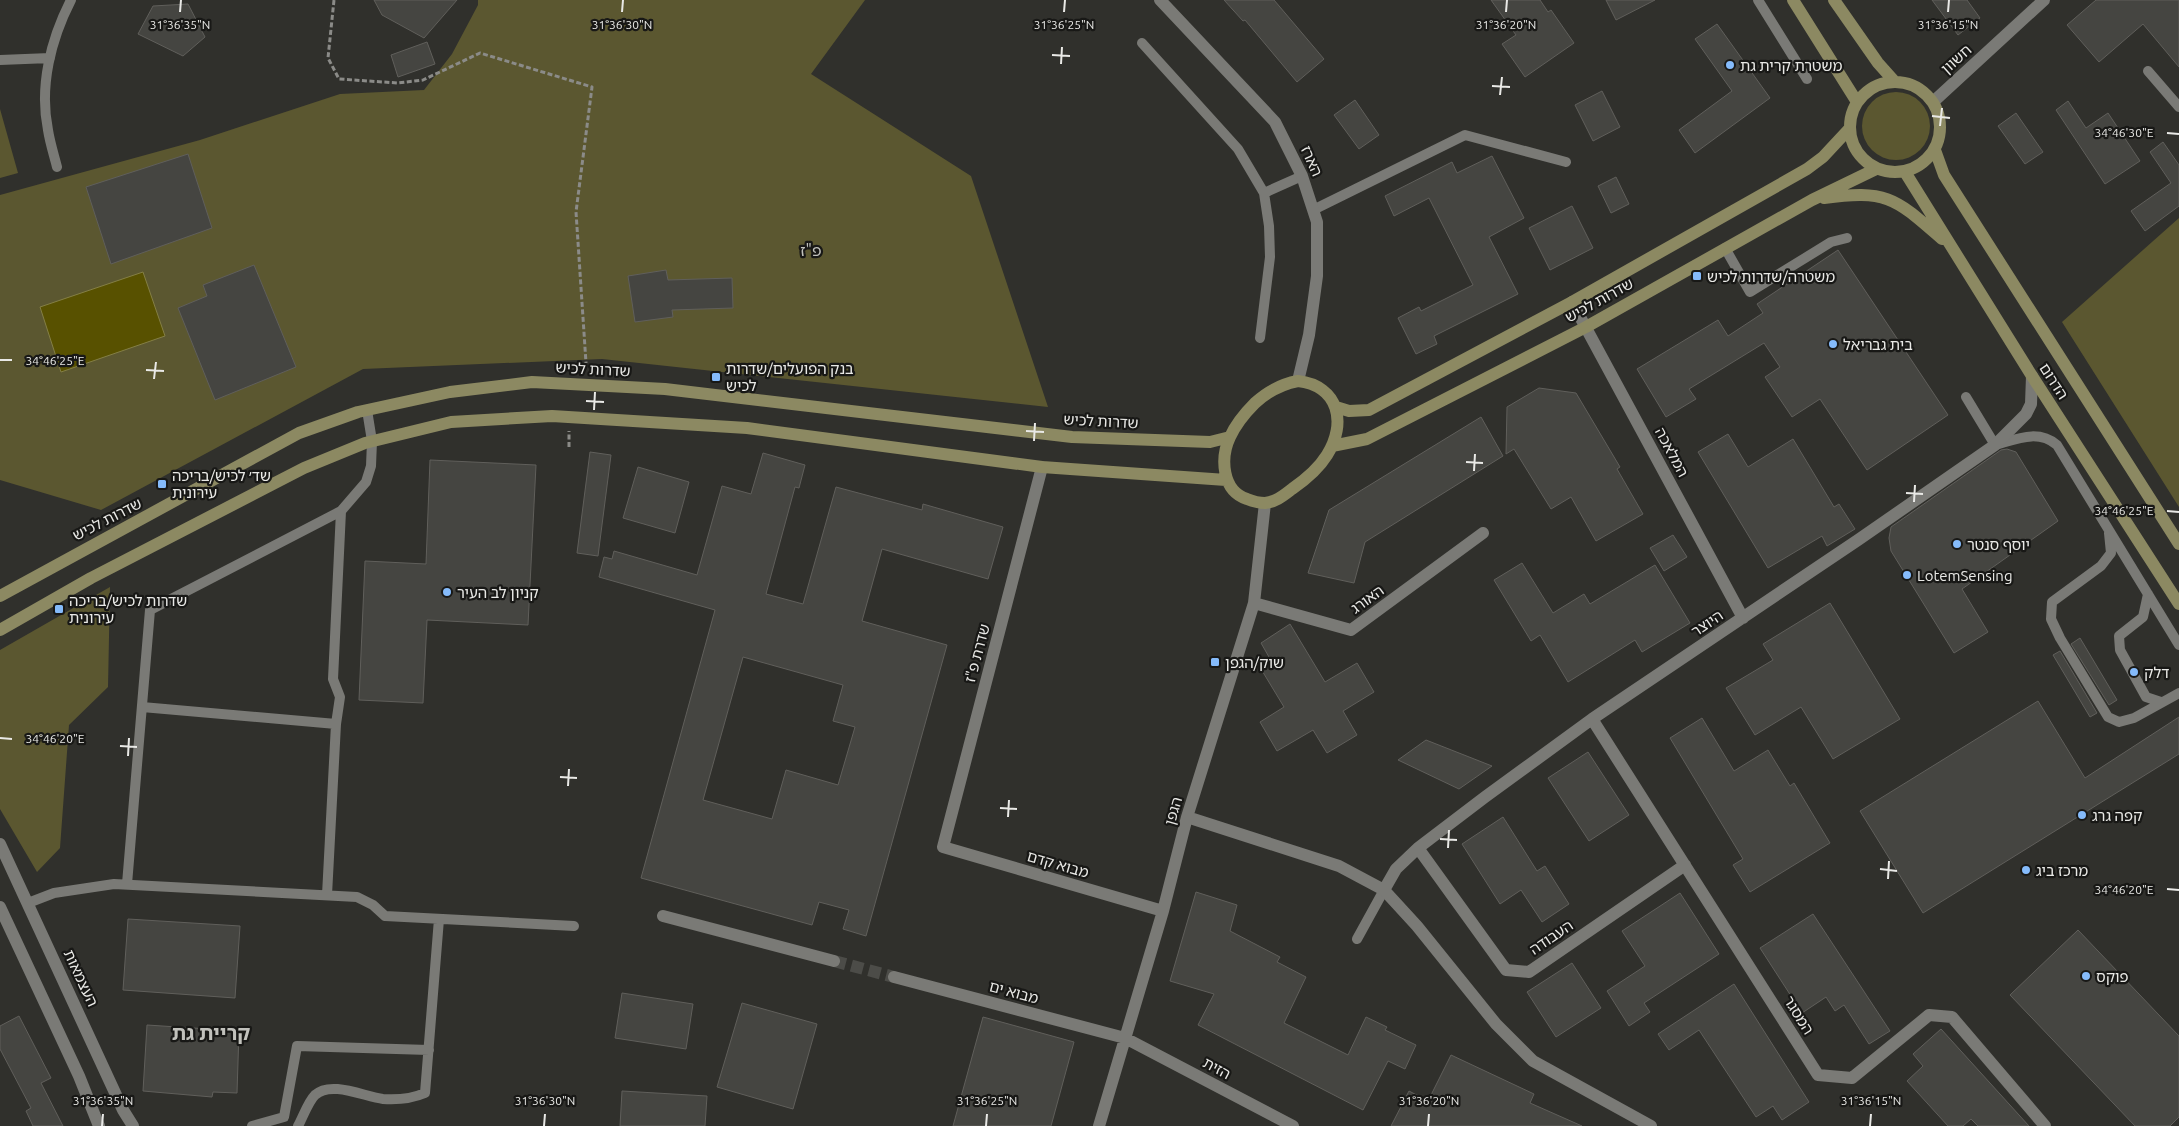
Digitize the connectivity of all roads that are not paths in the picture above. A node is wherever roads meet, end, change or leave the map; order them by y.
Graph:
1 (71, 0) edge
2 (1160, 0) edge
3 (1758, 0) edge
4 (1793, 0) edge
5 (1834, 0) edge
6 (2044, 0) edge
7 (1142, 43) dead end
8 (50, 58) junction
9 (0, 60) edge
10 (2148, 71) dead end
11 (1807, 79) dead end
12 (1895, 82) junction
13 (1857, 102) junction
14 (1933, 102) junction
15 (2179, 108) edge
16 (1850, 128) junction
17 (1935, 150) junction
18 (1566, 162) dead end
19 (58, 167) dead end
20 (1876, 169) junction
21 (1905, 172) junction
22 (1302, 176) junction
23 (1264, 193) junction
24 (1812, 200) junction
25 (1313, 210) junction
26 (1847, 238) dead end
27 (1725, 248) junction
28 (1954, 248) junction
29 (1572, 302) junction
30 (1586, 327) junction
31 (1260, 338) dead end
32 (2032, 376) junction
33 (1298, 381) junction
34 (1966, 397) dead end
35 (1336, 407) junction
36 (367, 410) junction
37 (1230, 437) junction
38 (372, 441) junction
39 (1995, 445) junction
40 (1332, 446) junction
41 (1042, 467) junction
42 (1226, 480) junction
43 (1265, 502) junction
44 (341, 511) junction
45 (2108, 529) junction
46 (1483, 533) dead end
47 (2179, 544) edge
48 (2148, 594) junction
49 (0, 596) edge
50 (1254, 602) junction
51 (2179, 604) edge
52 (1743, 618) junction
53 (0, 630) edge
54 (2179, 645) edge
55 (2179, 693) edge
56 (2161, 702) junction
57 (142, 707) junction
58 (1592, 719) junction
59 (336, 724) junction
60 (1187, 817) junction
61 (0, 844) edge
62 (943, 847) joint
63 (1418, 848) junction
64 (1685, 865) junction
65 (127, 884) junction
66 (1384, 890) junction
67 (327, 895) junction
68 (28, 902) junction
69 (1164, 911) junction
70 (1, 912) edge
71 (663, 916) dead end
72 (439, 919) junction
73 (574, 926) dead end
74 (1357, 939) dead end
75 (834, 961) tunnel mouth
76 (894, 977) tunnel mouth
77 (1125, 1038) junction
78 (429, 1050) junction
79 (286, 1122) edge
80 (99, 1126) edge
81 (133, 1126) edge
82 (252, 1126) edge
83 (298, 1126) edge
84 (1099, 1126) edge
85 (1293, 1126) edge
86 (1651, 1126) edge
87 (2045, 1126) edge

1 - 8 lane
2 - 22 street, הארז
3 - 11 lane
4 - 13 main road
5 - 12 main road
6 - 14 street, חשוון
7 - 23 lane
8 - 9 lane
8 - 19 lane
10 - 15 lane
12 - 13 main road
12 - 14 main road
13 - 16 main road
14 - 17 main road
16 - 20 main road
16 - 29 main road, שדרות לכיש
17 - 21 main road
17 - 47 main road, הדרום
18 - 25 lane
20 - 21 main road
20 - 24 main road, שדרות לכיש
21 - 28 main road, הדרום
22 - 23 lane
22 - 25 street, הארז
23 - 31 lane
24 - 27 main road, שדרות לכיש
24 - 28 main road
25 - 33 street, הארז
26 - 27 lane
27 - 30 main road, שדרות לכיש
28 - 32 main road, הדרום
29 - 30 street, המלאכה
29 - 35 main road, שדרות לכיש
30 - 40 main road, שדרות לכיש
30 - 52 street, המלאכה
32 - 39 street, היוצר
32 - 51 main road, הדרום
33 - 35 main road
33 - 37 main road
34 - 39 lane
35 - 40 main road
36 - 37 main road, שדרות לכיש
36 - 38 lane
36 - 49 main road, שדרות לכיש
37 - 42 main road
38 - 41 main road
38 - 44 lane
38 - 53 main road
39 - 45 lane
39 - 52 street, היוצר
40 - 43 main road
41 - 42 main road
41 - 62 street, שדרת פ"ז
42 - 43 main road
43 - 50 street, הגפן
44 - 57 lane
44 - 59 lane
45 - 48 lane
45 - 56 lane
46 - 50 street, האורג
48 - 54 lane
48 - 56 lane
50 - 60 street, הגפן
52 - 58 street, היוצר
55 - 56 lane
57 - 59 lane
57 - 65 lane
58 - 63 street, היוצר
58 - 64 street, המסגר
59 - 67 lane
60 - 66 street
60 - 69 street, הגפן
61 - 68 street, העצמאות
62 - 69 street, מבוא קדם
63 - 64 street, העבודה
63 - 66 street, היוצר
64 - 87 street, המסגר
65 - 67 lane
65 - 68 lane
66 - 74 lane
66 - 86 street
67 - 72 lane
68 - 81 street, העצמאות
69 - 77 street, הגפן
70 - 80 street
71 - 75 street
72 - 73 lane
72 - 78 lane
76 - 77 street, מבוא ים
77 - 84 street, הגפן
77 - 85 street, הזית
78 - 79 lane
78 - 83 lane
79 - 82 lane

